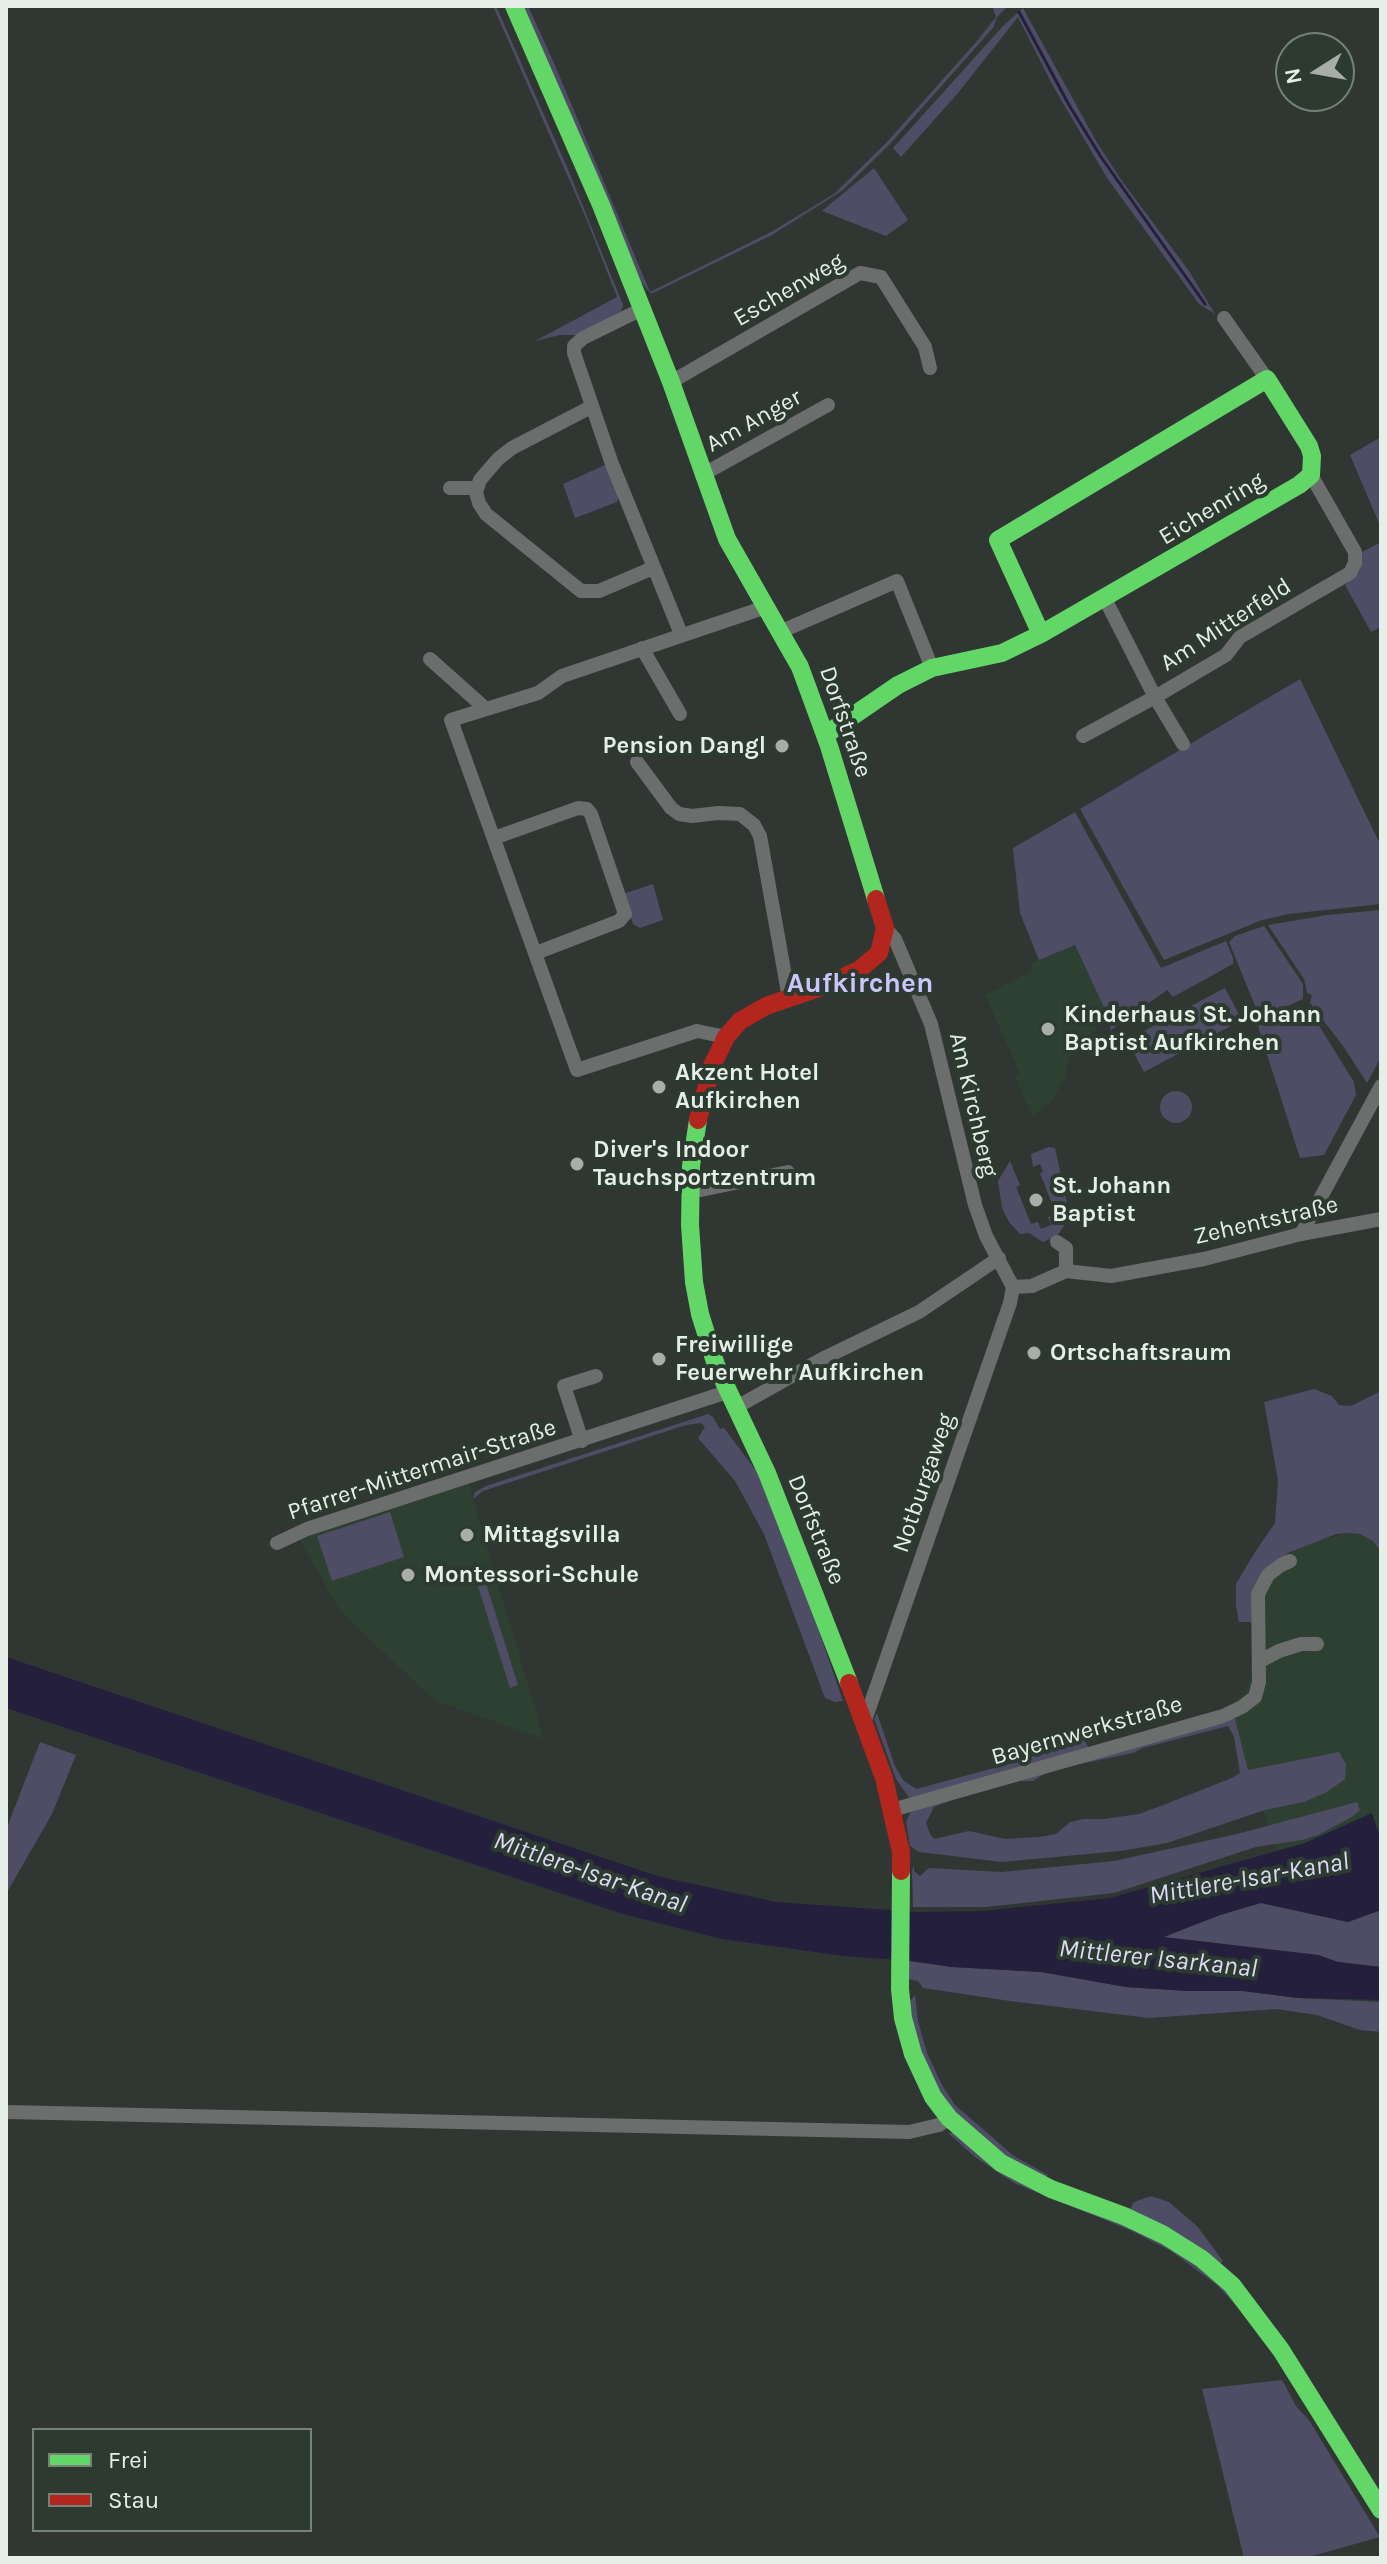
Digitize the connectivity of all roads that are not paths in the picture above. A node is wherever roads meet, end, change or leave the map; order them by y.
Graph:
1 (514, 6) edge
2 (642, 309) junction
3 (1224, 318) dead end
4 (930, 368) dead end
5 (1267, 379) junction
6 (671, 382) junction
7 (828, 405) dead end
8 (591, 407) junction
9 (702, 475) junction
10 (1311, 475) junction
11 (450, 488) dead end
12 (477, 488) junction
13 (653, 568) junction
14 (1105, 599) junction
15 (766, 607) junction
16 (782, 631) junction
17 (681, 634) junction
18 (1041, 634) junction
19 (642, 648) junction
20 (430, 659) dead end
21 (932, 668) junction
22 (1155, 697) junction
23 (486, 709) junction
24 (680, 714) dead end
25 (825, 735) junction
26 (1083, 736) dead end
27 (1183, 744) dead end
28 (637, 762) dead end
29 (494, 838) junction
30 (885, 928) junction
31 (882, 948) junction
32 (536, 953) junction
33 (905, 962) junction
34 (789, 998) junction
35 (726, 1037) junction
36 (1381, 1086) edge
37 (788, 1172) dead end
38 (691, 1192) junction
39 (1381, 1219) edge
40 (1301, 1234) junction
41 (1057, 1242) dead end
42 (999, 1258) junction
43 (1066, 1271) junction
44 (1013, 1287) junction
45 (596, 1376) dead end
46 (731, 1400) junction
47 (582, 1441) junction
48 (277, 1543) dead end
49 (1290, 1561) dead end
50 (1317, 1644) dead end
51 (1260, 1661) junction
52 (864, 1723) junction
53 (892, 1810) junction
54 (6, 2112) edge
55 (949, 2118) junction
56 (1379, 2508) edge

1 - 2 street, Dorfstraße
2 - 6 street, Dorfstraße
2 - 8 street
3 - 5 street
4 - 6 street, Eschenweg
5 - 10 street
5 - 18 street
6 - 9 street, Dorfstraße
7 - 9 street, Am Anger
8 - 12 street
8 - 13 street
9 - 15 street, Dorfstraße
10 - 14 street, Eichenring
10 - 22 street, Am Mitterfeld
11 - 12 street
12 - 13 street
13 - 17 street
14 - 18 street, Eichenring
14 - 22 street, Am Mitterfeld
15 - 16 street, Dorfstraße
15 - 17 street
16 - 21 street
16 - 25 street, Dorfstraße
17 - 19 street
18 - 21 street, Eichenring
19 - 23 street
19 - 24 street
20 - 23 street
21 - 25 street, Eichenring
22 - 26 street, Am Mitterfeld
22 - 27 street, Am Mitterfeld
23 - 29 street
25 - 30 street, Dorfstraße
28 - 34 street
29 - 32 street
29 - 32 street
30 - 31 street, Dorfstraße
30 - 33 street, Am Kirchberg
31 - 33 street
31 - 34 street, Dorfstraße
32 - 35 street
33 - 42 street, Am Kirchberg
34 - 35 street, Dorfstraße
35 - 38 street, Dorfstraße
36 - 40 street
37 - 38 street
38 - 46 street, Dorfstraße
39 - 40 street, Zehentstraße
40 - 43 street, Zehentstraße
41 - 43 street
42 - 44 street
42 - 46 street, Pfarrer-Mittermair-Straße
43 - 44 street
44 - 52 street, Notburgaweg
45 - 47 street, Pfarrer-Mittermair-Straße
46 - 47 street, Pfarrer-Mittermair-Straße
46 - 52 street, Dorfstraße
47 - 48 street, Pfarrer-Mittermair-Straße
49 - 51 street, Bayernwerkstraße
50 - 51 street
51 - 53 street, Bayernwerkstraße
52 - 53 street, Dorfstraße
53 - 55 street, Dorfstraße
54 - 55 street
55 - 56 street, Dorfstraße

